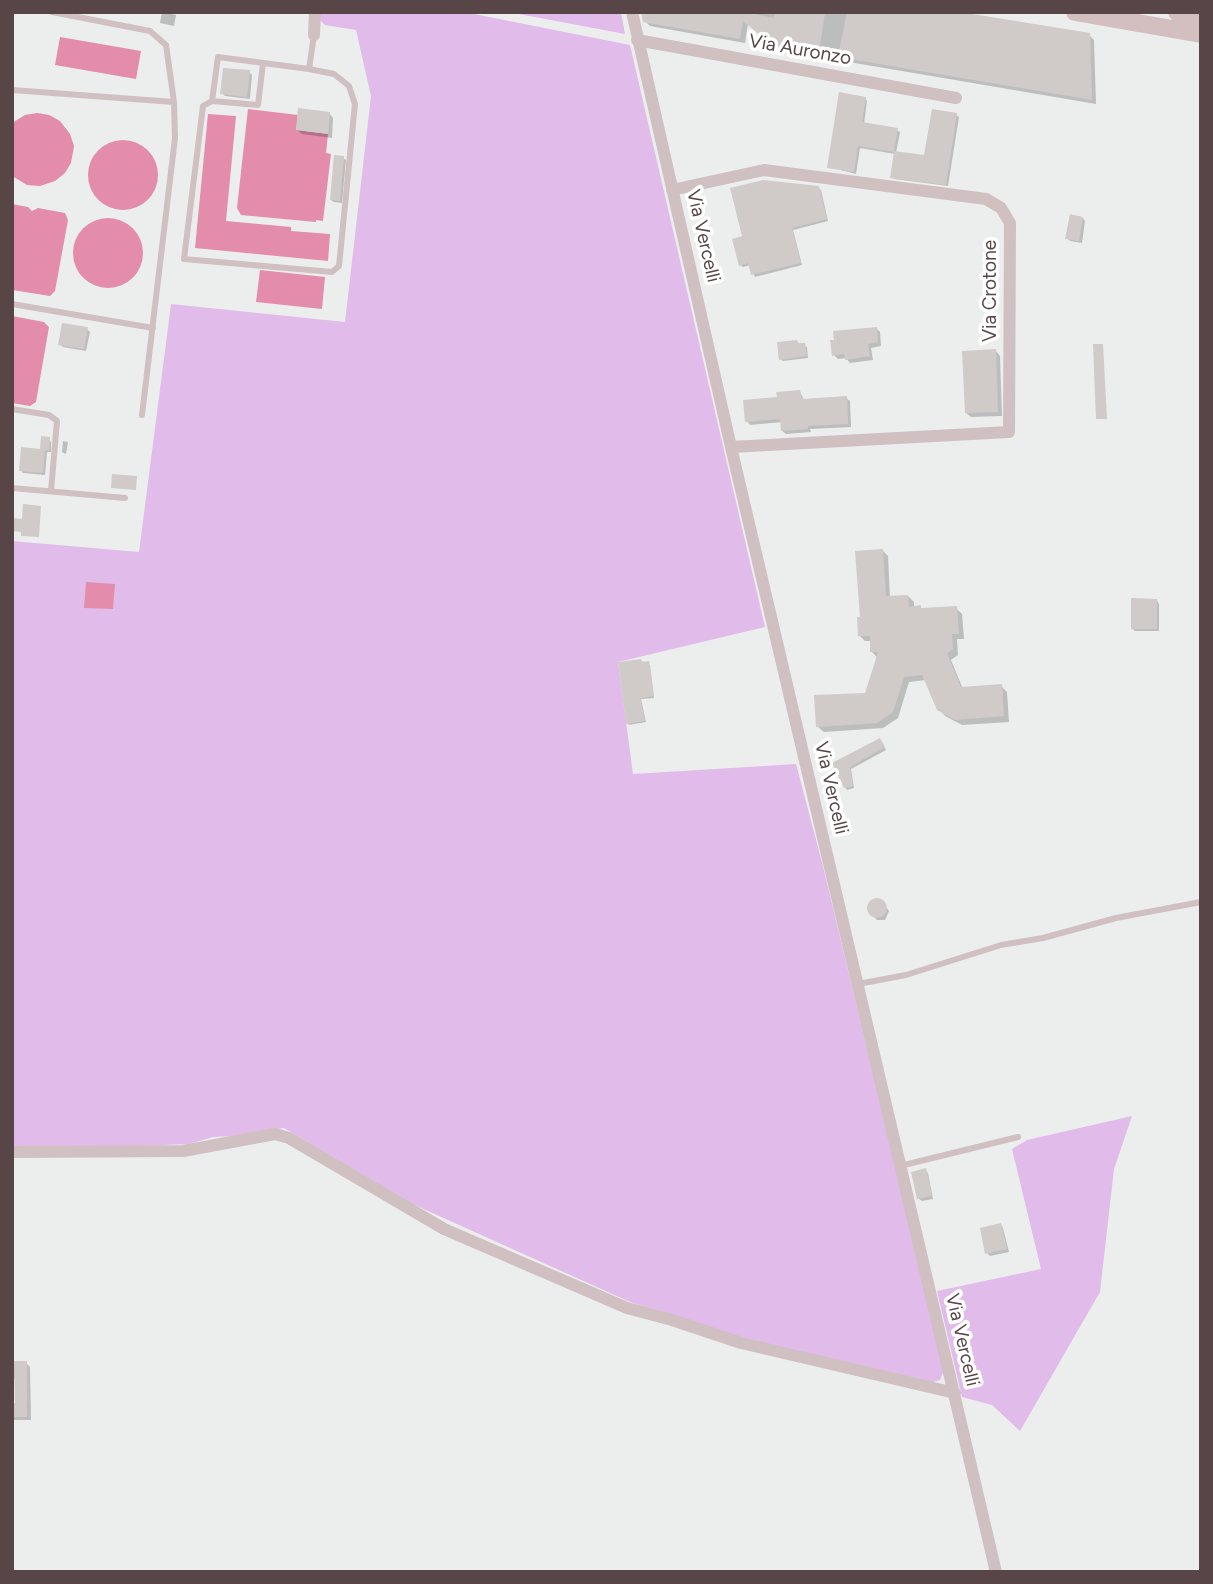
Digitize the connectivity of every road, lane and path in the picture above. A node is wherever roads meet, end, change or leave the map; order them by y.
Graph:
1 (52, 12) edge
2 (315, 12) edge
3 (632, 12) edge
4 (1075, 12) edge
5 (1177, 12) edge
6 (1201, 16) edge
7 (314, 34) joint
8 (1201, 34) edge
9 (637, 40) junction
10 (263, 63) junction
11 (309, 69) junction
12 (12, 90) edge
13 (956, 98) dead end
14 (212, 101) junction
15 (174, 102) junction
16 (673, 190) junction
17 (12, 304) edge
18 (153, 328) junction
19 (12, 409) edge
20 (142, 415) dead end
21 (731, 446) junction
22 (12, 488) edge
23 (51, 491) junction
24 (125, 498) dead end
25 (1201, 902) edge
26 (858, 984) junction
27 (1017, 1136) dead end
28 (12, 1152) edge
29 (900, 1166) junction
30 (955, 1393) junction
31 (996, 1572) edge

1 - 15 lane
2 - 7 street
3 - 9 street, Via Vercelli
4 - 8 main road
5 - 6 main road
7 - 11 lane
9 - 13 street, Via Auronzo
9 - 16 street, Via Vercelli
10 - 11 lane
10 - 14 lane
10 - 14 lane
11 - 14 lane
12 - 15 lane
15 - 18 lane
16 - 21 street, Via Vercelli
16 - 21 street, Via Crotone
17 - 18 lane
18 - 20 lane
19 - 23 lane
21 - 26 street, Via Vercelli
22 - 23 lane
23 - 24 lane
25 - 26 lane
26 - 29 street, Via Vercelli
27 - 29 lane
28 - 30 street
29 - 30 street, Via Vercelli
30 - 31 street, Via Vercelli

